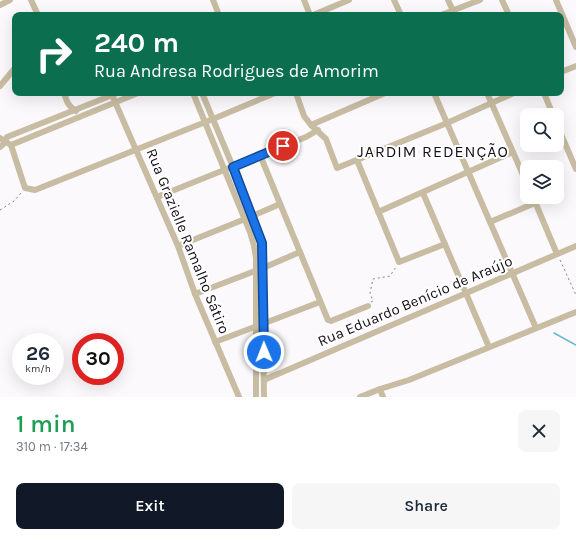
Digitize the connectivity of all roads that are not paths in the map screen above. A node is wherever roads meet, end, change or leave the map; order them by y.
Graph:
1 (10, 0) edge
2 (31, 0) edge
3 (213, 0) edge
4 (304, 0) edge
5 (350, 0) edge
6 (394, 0) edge
7 (448, 0) edge
8 (480, 0) edge
9 (502, 0) edge
10 (556, 0) edge
11 (0, 5) edge
12 (37, 12) edge
13 (218, 12) edge
14 (310, 12) edge
15 (319, 12) edge
16 (399, 12) edge
17 (454, 12) edge
18 (508, 12) edge
19 (561, 12) edge
20 (564, 19) edge
21 (576, 47) edge
22 (576, 66) edge
23 (564, 71) edge
24 (12, 72) edge
25 (0, 86) edge
26 (65, 96) edge
27 (109, 96) edge
28 (114, 96) edge
29 (131, 96) edge
30 (194, 96) edge
31 (203, 96) edge
32 (267, 96) edge
33 (297, 96) edge
34 (378, 96) edge
35 (435, 96) edge
36 (488, 96) edge
37 (507, 96) edge
38 (545, 96) edge
39 (116, 102) junction
40 (492, 103) junction
41 (550, 108) edge
42 (75, 110) junction
43 (83, 116) junction
44 (213, 119) junction
45 (205, 123) junction
46 (447, 123) junction
47 (311, 125) junction
48 (318, 130) junction
49 (0, 138) edge
50 (8, 141) junction
51 (564, 141) edge
52 (0, 147) edge
53 (136, 150) junction
54 (514, 152) junction
55 (260, 155) junction
56 (357, 160) junction
57 (233, 167) junction
58 (520, 167) edge
59 (576, 169) edge
60 (225, 170) junction
61 (468, 172) junction
62 (423, 193) junction
63 (157, 197) junction
64 (280, 204) junction
65 (526, 204) edge
66 (536, 204) edge
67 (378, 212) junction
68 (252, 216) junction
69 (245, 219) junction
70 (490, 222) junction
71 (445, 244) junction
72 (178, 246) junction
73 (576, 246) edge
74 (300, 252) junction
75 (557, 254) junction
76 (263, 268) junction
77 (255, 271) junction
78 (513, 273) junction
79 (467, 293) junction
80 (196, 294) junction
81 (320, 302) junction
82 (368, 306) road end
83 (576, 312) edge
84 (263, 324) junction
85 (256, 327) junction
86 (536, 328) junction
87 (215, 342) junction
88 (489, 346) junction
89 (264, 380) junction
90 (380, 389) junction
91 (238, 396) edge
92 (231, 397) edge
93 (256, 397) edge
94 (264, 397) edge
95 (360, 397) edge
96 (383, 397) edge

1 - 11 street
2 - 12 street
3 - 13 street
4 - 14 street
5 - 15 street
6 - 16 street
7 - 17 street
8 - 17 street
9 - 18 street
10 - 19 street
20 - 21 street
22 - 23 street
24 - 25 street
26 - 42 street
27 - 42 street
28 - 39 street, Rua Grazielle Ramalho Sátiro
29 - 39 street
30 - 45 street
31 - 44 street
32 - 44 street
33 - 47 street
34 - 47 street
35 - 46 street
36 - 40 street
37 - 40 street
38 - 41 street
39 - 43 street
39 - 53 street, Rua Grazielle Ramalho Sátiro
40 - 46 street
40 - 54 street
42 - 43 street
42 - 50 street
43 - 50 street
44 - 45 street
44 - 57 street
45 - 53 street
45 - 60 street
46 - 56 street
46 - 61 street
47 - 48 street
48 - 55 street
48 - 56 street
49 - 50 street
50 - 52 street
50 - 53 street
51 - 59 street
53 - 63 street, Rua Grazielle Ramalho Sátiro
54 - 58 street
54 - 61 street
55 - 57 street
55 - 64 street
56 - 67 street
57 - 60 street
57 - 68 street
60 - 63 street
60 - 69 street
61 - 62 street
61 - 70 street
62 - 67 street
62 - 71 street
63 - 72 street, Rua Grazielle Ramalho Sátiro
64 - 68 street
64 - 74 street
65 - 70 street
66 - 75 street
67 - 71 street
68 - 76 street
69 - 72 street
69 - 77 street
70 - 78 street
71 - 79 street
72 - 80 street, Rua Grazielle Ramalho Sátiro
73 - 75 street, Rua Eduardo Benício de Araújo
74 - 76 street
74 - 81 street
75 - 78 street, Rua Eduardo Benício de Araújo
76 - 84 street
77 - 80 street
77 - 85 street
78 - 79 street, Rua Eduardo Benício de Araújo
78 - 86 street
79 - 88 street
79 - 89 street, Rua Eduardo Benício de Araújo
80 - 87 street, Rua Grazielle Ramalho Sátiro
81 - 82 street
81 - 84 street
83 - 86 street
84 - 85 street
84 - 89 street
85 - 87 street
85 - 93 street
86 - 88 street
87 - 91 street, Rua Grazielle Ramalho Sátiro
88 - 90 street
89 - 94 street
90 - 95 street
90 - 96 street
91 - 92 street

